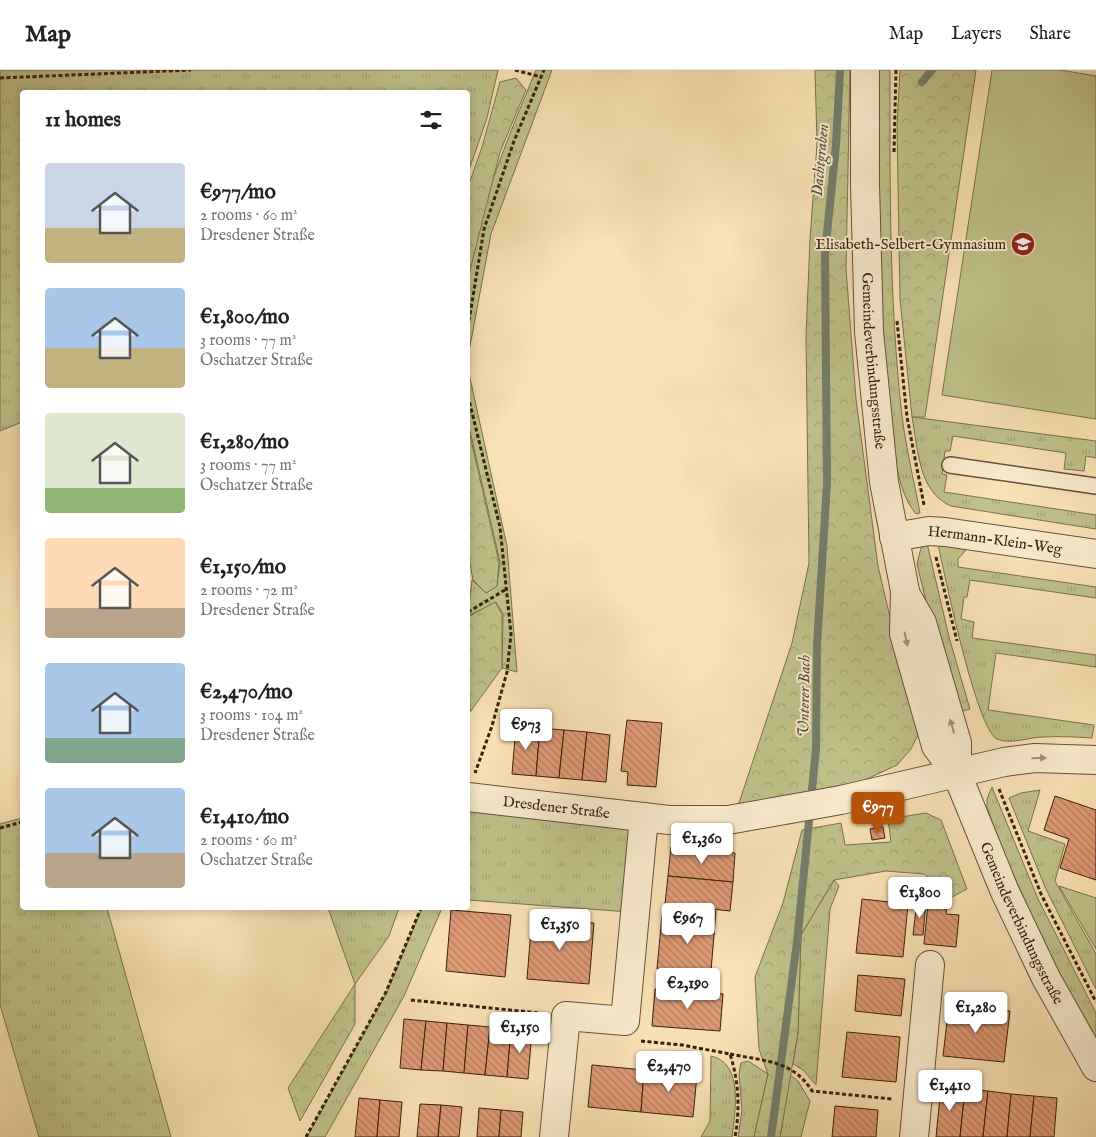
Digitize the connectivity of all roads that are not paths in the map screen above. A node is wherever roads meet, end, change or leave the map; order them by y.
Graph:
1 (865, 70) edge
2 (950, 465) dead end
3 (1096, 486) edge
4 (894, 537) junction
5 (1096, 554) edge
6 (1096, 760) edge
7 (957, 774) junction
8 (470, 797) edge
9 (644, 818) junction
10 (930, 965) dead end
11 (1096, 1067) edge
12 (554, 1137) edge
13 (914, 1137) edge

1 - 4 street, Gemeindeverbindungsstraße
2 - 3 lane
4 - 5 street, Hermann-Klein-Weg
4 - 7 street, Gemeindeverbindungsstraße
7 -> 6 street
7 - 9 street, Dresdener Straße
7 - 11 street, Gemeindeverbindungsstraße
8 - 9 street, Dresdener Straße
9 - 12 street
10 - 13 street

